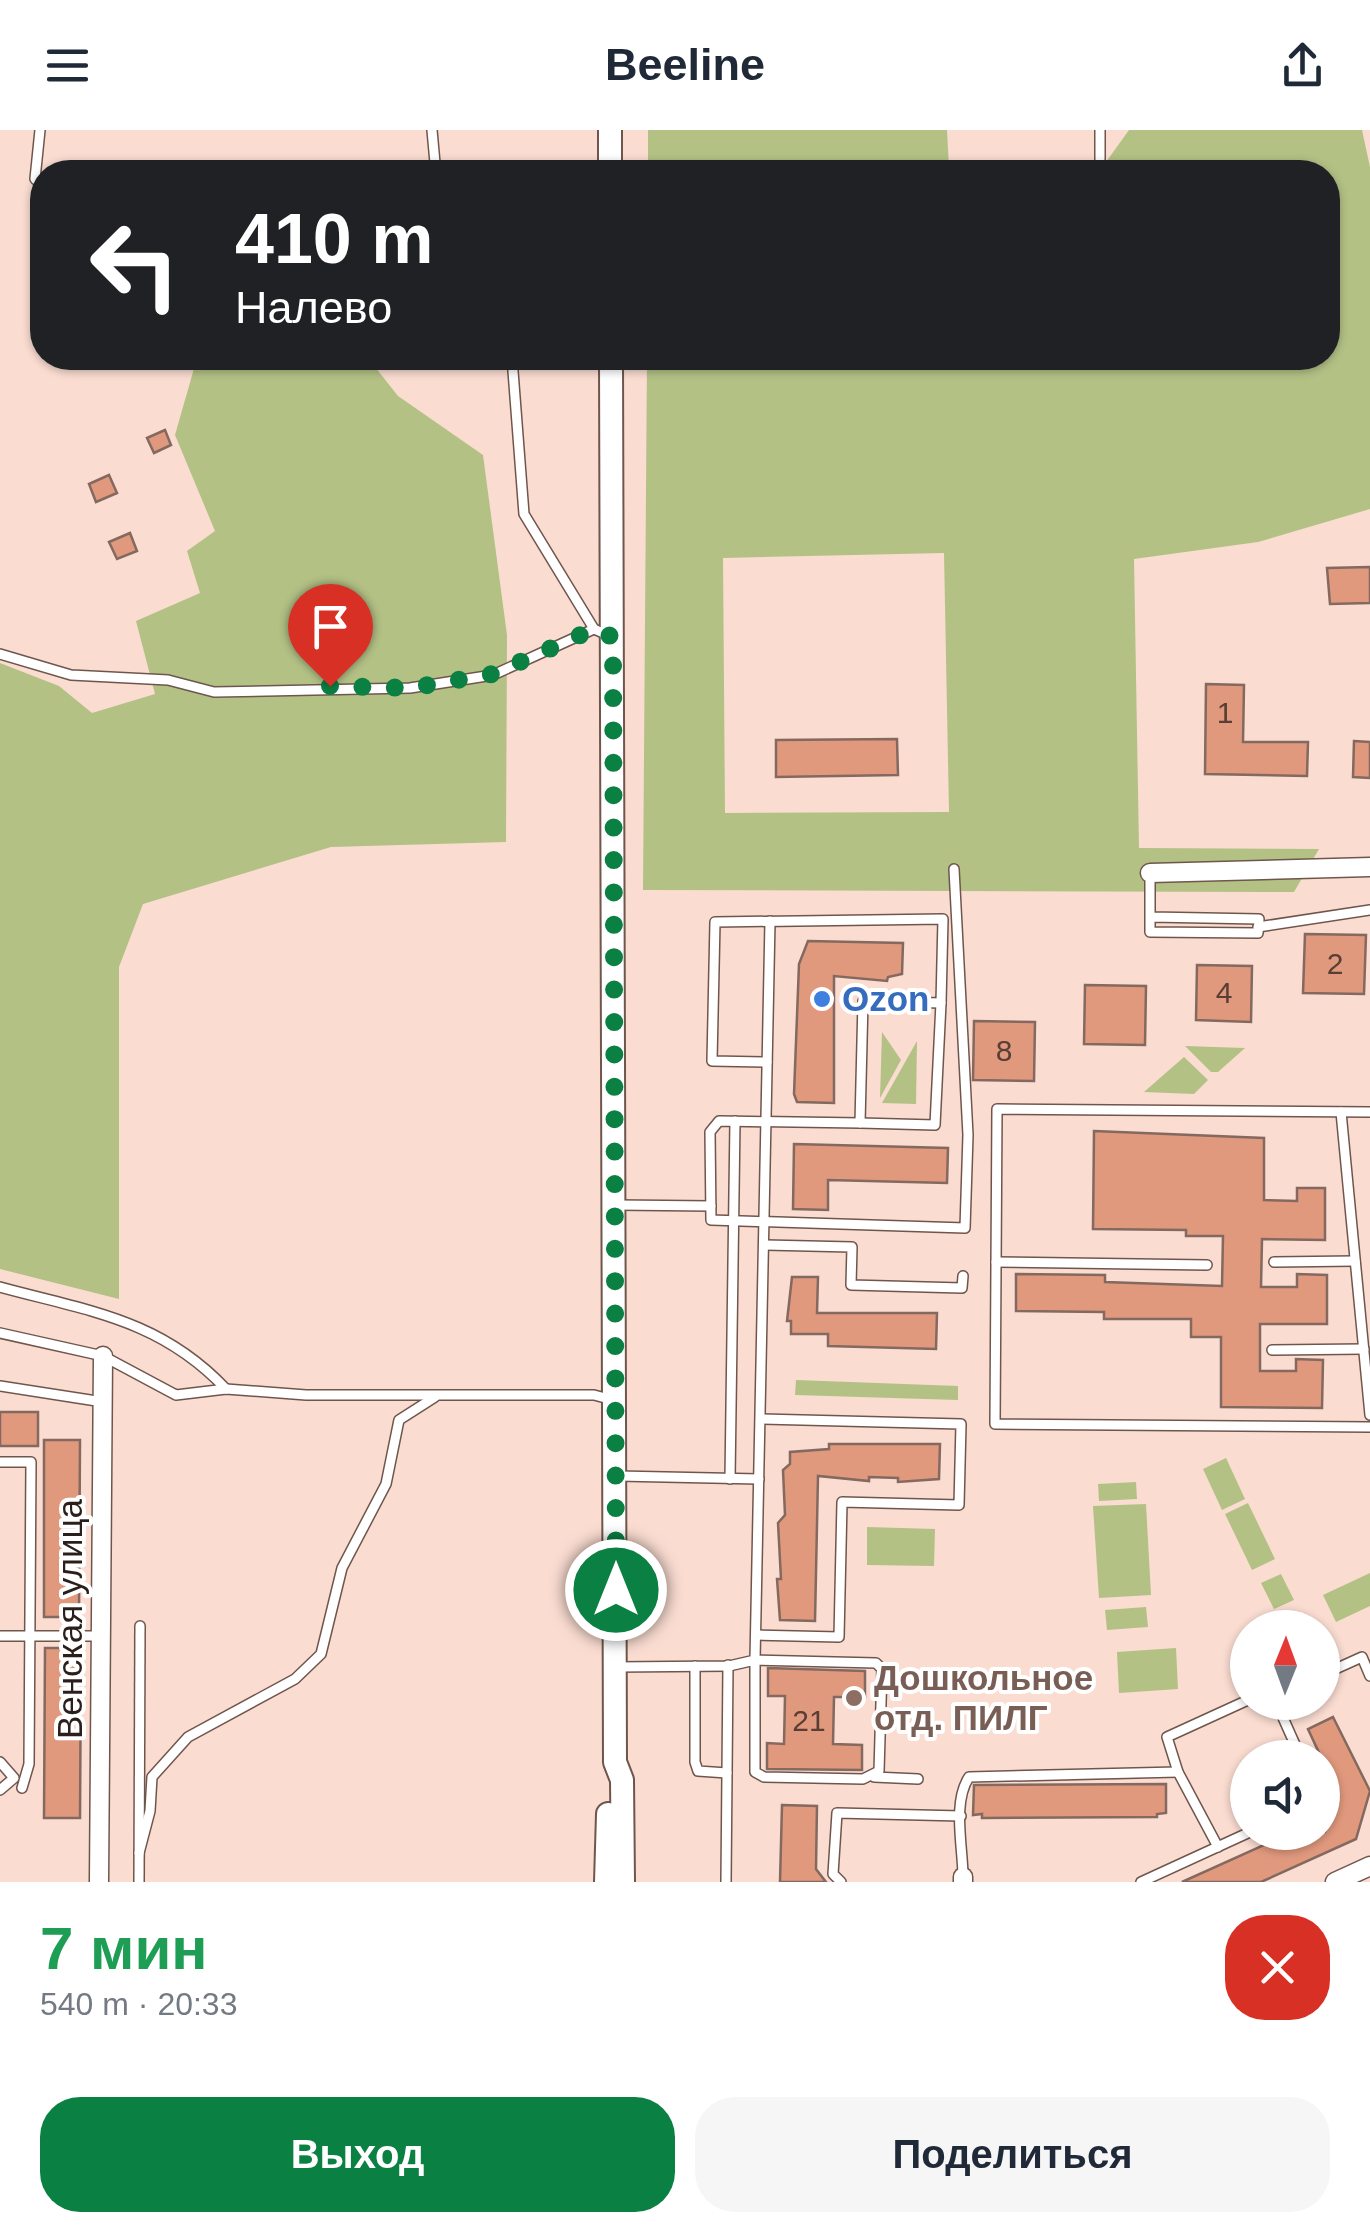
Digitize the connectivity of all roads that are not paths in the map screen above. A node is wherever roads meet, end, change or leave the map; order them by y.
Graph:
1 (40, 130) edge
2 (432, 130) edge
3 (610, 130) edge
4 (1100, 130) edge
5 (1100, 159) dead end
6 (39, 160) edge
7 (437, 160) edge
8 (610, 160) edge
9 (513, 370) edge
10 (611, 370) edge
11 (604, 633) junction
12 (0, 654) edge
13 (1370, 868) edge
14 (954, 869) dead end
15 (1150, 873) joint
16 (1370, 910) edge
17 (770, 921) junction
18 (941, 1003) junction
19 (767, 1062) junction
20 (1341, 1112) junction
21 (1369, 1114) edge
22 (735, 1121) junction
23 (766, 1121) junction
24 (860, 1123) junction
25 (613, 1204) junction
26 (711, 1206) junction
27 (733, 1221) junction
28 (766, 1222) junction
29 (765, 1245) junction
30 (1355, 1261) junction
31 (996, 1262) junction
32 (1274, 1262) dead end
33 (1207, 1265) dead end
34 (962, 1276) dead end
35 (0, 1288) edge
36 (0, 1333) edge
37 (1364, 1349) junction
38 (1272, 1350) dead end
39 (103, 1356) junction
40 (0, 1386) edge
41 (226, 1389) junction
42 (438, 1396) junction
43 (616, 1400) junction
44 (103, 1402) junction
45 (1370, 1415) edge
46 (761, 1420) junction
47 (1370, 1427) edge
48 (0, 1462) edge
49 (615, 1476) junction
50 (730, 1478) junction
51 (760, 1479) junction
52 (140, 1626) dead end
53 (756, 1635) junction
54 (0, 1636) edge
55 (31, 1636) junction
56 (102, 1636) junction
57 (755, 1660) junction
58 (695, 1666) junction
59 (728, 1666) junction
60 (616, 1667) junction
61 (1340, 1667) edge
62 (1370, 1676) edge
63 (1230, 1708) edge
64 (0, 1762) edge
65 (615, 1762) junction
66 (1178, 1772) junction
67 (727, 1773) junction
68 (874, 1777) junction
69 (14, 1778) junction
70 (918, 1779) dead end
71 (0, 1790) edge
72 (960, 1816) junction
73 (1230, 1841) edge
74 (1218, 1847) junction
75 (139, 1853) junction
76 (1370, 1866) edge
77 (963, 1880) edge
78 (99, 1882) edge
79 (139, 1882) edge
80 (606, 1882) edge
81 (623, 1882) edge
82 (726, 1882) edge
83 (841, 1882) edge
84 (1141, 1882) edge
85 (1335, 1882) edge

1 - 6 lane
2 - 7 lane
3 - 8 street
4 - 5 lane
9 - 11 lane
10 - 11 street
11 - 12 lane
11 - 25 street
13 - 15 street
14 - 28 lane
15 - 16 lane
17 - 18 lane
17 - 19 lane
17 - 19 lane
18 - 24 lane
18 - 24 lane
19 - 23 lane
20 - 21 lane
20 - 30 lane
20 - 31 lane
22 - 23 lane
22 - 26 lane
22 - 27 lane
23 - 24 lane
23 - 28 lane
25 - 26 lane
25 - 43 street
26 - 27 lane
27 - 28 lane
27 - 50 lane
28 - 29 lane
29 - 34 lane
29 - 46 lane
30 - 32 lane
30 - 37 lane
31 - 33 lane
31 - 47 lane
35 - 41 lane
36 - 39 lane
37 - 38 lane
37 - 45 lane
39 - 41 lane
39 - 44 street, Венская улица
40 - 44 lane
41 - 42 lane
42 - 43 lane
42 - 75 lane
43 - 49 street
44 - 56 street, Венская улица
46 - 51 lane
46 - 53 lane
48 - 55 lane
49 - 50 lane
49 - 60 street
50 - 51 lane
51 - 53 lane
52 - 75 lane
53 - 57 lane
54 - 55 lane
55 - 56 lane
55 - 69 lane
56 - 78 street, Венская улица
57 - 59 lane
57 - 68 lane
57 - 68 lane
58 - 59 lane
58 - 60 lane
58 - 67 lane
59 - 67 lane
60 - 65 street
61 - 62 lane
63 - 66 lane
64 - 69 lane
65 - 80 street
65 - 81 street
66 - 72 lane
66 - 74 lane
67 - 82 lane
68 - 70 lane
69 - 71 lane
72 - 77 lane
72 - 83 lane
73 - 74 lane
74 - 84 lane
75 - 79 lane
76 - 85 street

